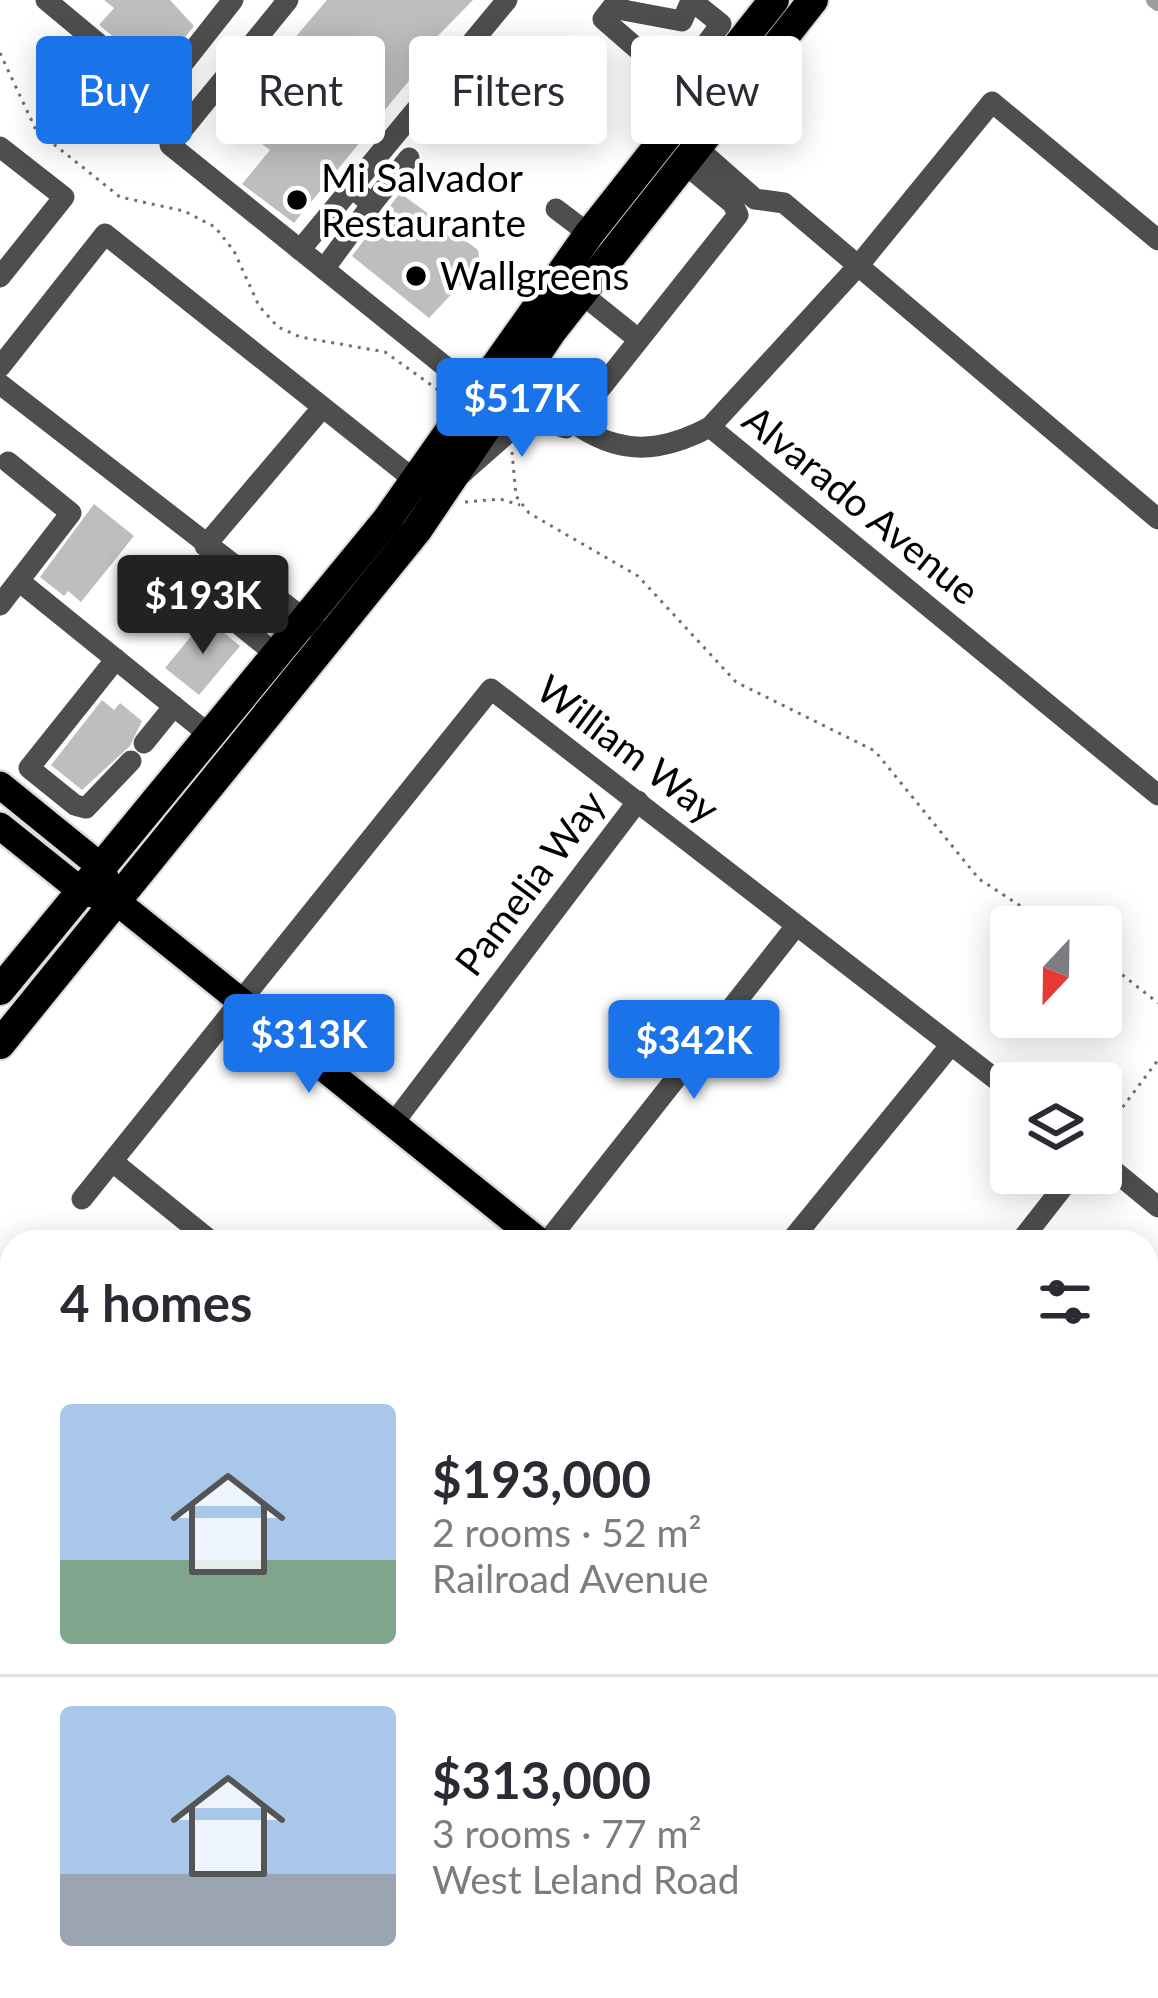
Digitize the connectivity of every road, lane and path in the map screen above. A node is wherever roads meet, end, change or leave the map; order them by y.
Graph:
1 (46, 0) edge
2 (233, 0) edge
3 (288, 0) edge
4 (507, 0) edge
5 (774, 0) edge
6 (809, 1) edge
7 (688, 2) edge
8 (615, 4) edge
9 (715, 36) edge
10 (739, 36) edge
11 (631, 43) edge
12 (0, 52) edge
13 (650, 144) edge
14 (0, 147) edge
15 (691, 156) junction
16 (409, 158) dead end
17 (352, 188) junction
18 (372, 203) junction
19 (556, 209) dead end
20 (589, 234) junction
21 (1158, 240) edge
22 (300, 250) junction
23 (858, 266) junction
24 (323, 269) junction
25 (0, 277) edge
26 (582, 294) junction
27 (638, 339) junction
28 (0, 367) edge
29 (506, 372) junction
30 (0, 384) edge
31 (322, 408) junction
32 (489, 408) junction
33 (573, 423) junction
34 (710, 428) junction
35 (595, 439) junction
36 (8, 462) dead end
37 (417, 482) junction
38 (456, 492) junction
39 (522, 506) junction
40 (1158, 519) edge
41 (205, 546) junction
42 (19, 580) junction
43 (194, 588) dead end
44 (0, 605) edge
45 (316, 628) junction
46 (278, 656) junction
47 (128, 662) junction
48 (174, 706) junction
49 (212, 737) junction
50 (0, 785) edge
51 (1158, 795) edge
52 (638, 801) junction
53 (0, 826) edge
54 (100, 866) junction
55 (80, 890) junction
56 (116, 901) junction
57 (1021, 906) edge
58 (796, 926) junction
59 (1122, 975) edge
60 (0, 990) edge
61 (242, 999) junction
62 (1158, 1003) edge
63 (0, 1044) edge
64 (950, 1046) junction
65 (1158, 1060) edge
66 (990, 1076) edge
67 (1122, 1108) edge
68 (392, 1125) junction
69 (112, 1162) junction
70 (1122, 1177) edge
71 (1058, 1194) edge
72 (82, 1199) dead end
73 (1158, 1207) edge
74 (197, 1230) edge
75 (528, 1230) edge
76 (553, 1230) edge
77 (800, 1230) edge
78 (1029, 1230) edge

1 - 2 street
3 - 22 street
4 - 17 street
5 - 10 highway
6 - 15 highway
7 - 8 street
7 - 9 street
8 - 11 street
12 - 32 path
13 - 20 highway
14 - 25 street
15 - 23 street
15 - 26 highway
15 - 27 street
16 - 18 street
17 - 18 street
17 - 22 street
18 - 24 street
19 - 20 street
20 - 29 highway
21 - 23 street
22 - 24 street
23 - 34 street
23 - 40 street
24 - 32 street
26 - 27 street
26 - 29 highway
27 - 33 street
28 - 31 street
29 - 32 highway
29 - 33 street, Alvarado Avenue
30 - 41 street
31 - 37 street
31 - 41 street
32 - 35 street
32 - 37 highway
32 - 38 highway
32 - 39 path
33 - 35 street, Alvarado Avenue
34 - 35 street, Alvarado Avenue
34 - 51 street, Alvarado Avenue
36 - 42 street
37 - 45 highway
38 - 39 path
38 - 45 highway
39 - 57 path
41 - 45 street
42 - 44 street
42 - 47 street
43 - 46 street
45 - 46 highway
45 - 56 highway
46 - 49 highway
47 - 48 street
47 - 48 street
48 - 49 street
49 - 54 highway
50 - 54 main road
52 - 58 street, William Way
52 - 61 street, William Way
52 - 68 street, Pamelia Way
53 - 55 main road
54 - 55 highway
54 - 56 main road
55 - 56 main road
55 - 60 highway
56 - 61 main road
56 - 63 highway
58 - 64 street, William Way
58 - 76 street
59 - 62 path
61 - 68 main road
61 - 69 street, William Way
64 - 66 street, William Way
64 - 77 street
65 - 67 path
68 - 75 main road
69 - 72 street, William Way
69 - 74 street
70 - 73 street
71 - 78 street

